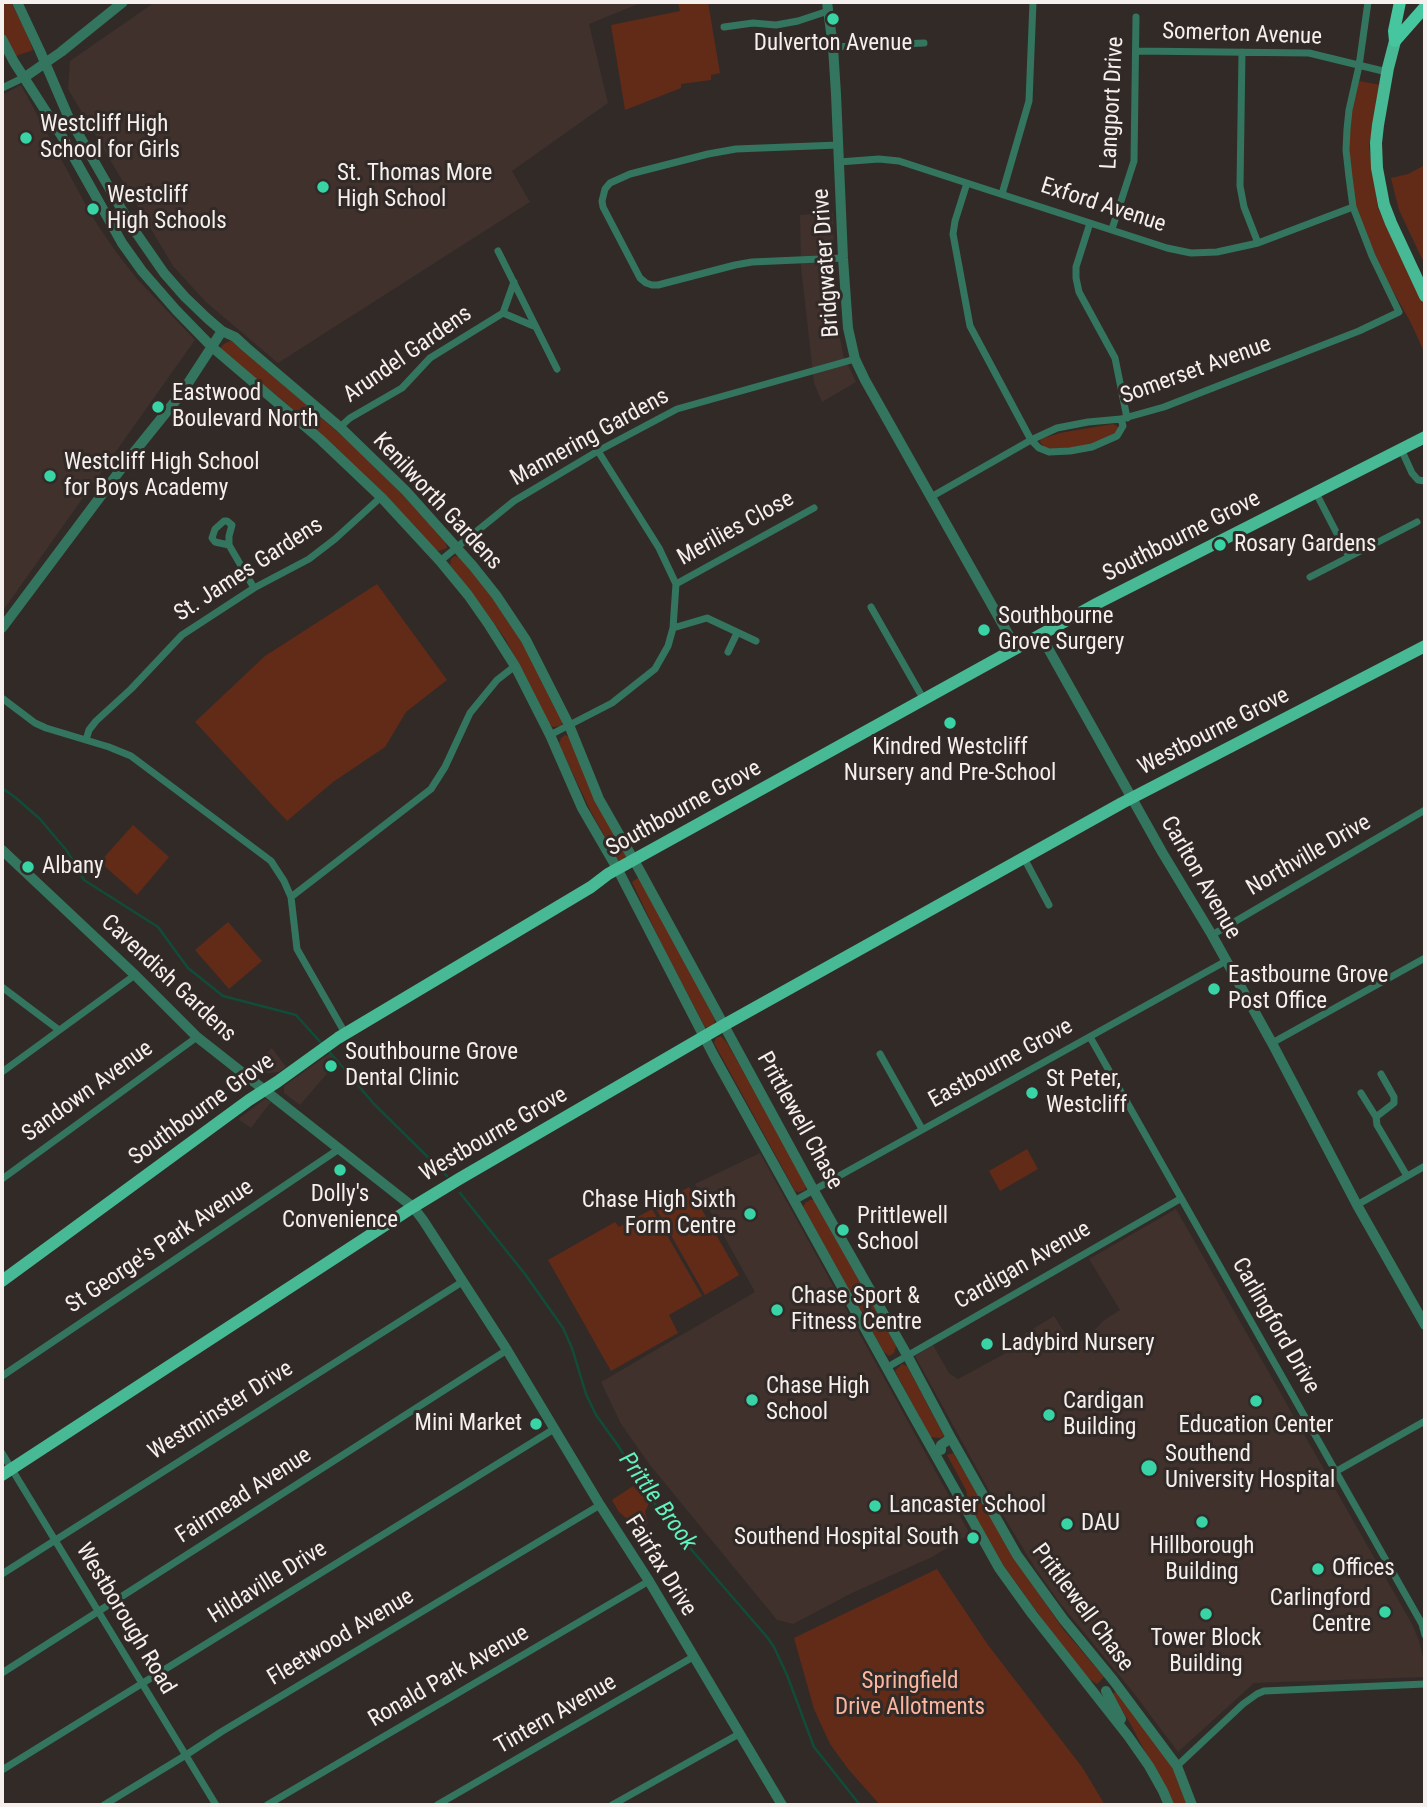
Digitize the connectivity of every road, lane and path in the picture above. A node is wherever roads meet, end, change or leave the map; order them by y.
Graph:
1 (17, 2) edge
2 (123, 2) edge
3 (1033, 2) edge
4 (1368, 2) edge
5 (1401, 2) edge
6 (1423, 2) edge
7 (828, 6) edge
8 (1425, 8) edge
9 (1136, 17) dead end
10 (723, 27) dead end
11 (2, 39) edge
12 (1395, 41) junction
13 (924, 43) dead end
14 (833, 47) junction
15 (1136, 51) junction
16 (1242, 52) junction
17 (46, 64) junction
18 (1359, 66) junction
19 (1387, 72) junction
20 (25, 76) junction
21 (2, 88) edge
22 (838, 145) junction
23 (839, 162) junction
24 (967, 183) junction
25 (1002, 194) junction
26 (1353, 207) junction
27 (1090, 223) junction
28 (1112, 229) junction
29 (1258, 243) junction
30 (498, 251) dead end
31 (843, 258) junction
32 (514, 282) junction
33 (1425, 296) edge
34 (503, 313) junction
35 (536, 327) junction
36 (222, 331) junction
37 (212, 347) junction
38 (855, 359) junction
39 (557, 369) dead end
40 (1124, 418) junction
41 (340, 427) junction
42 (1425, 437) edge
43 (1031, 440) junction
44 (1401, 449) junction
45 (598, 451) junction
46 (1425, 481) edge
47 (1316, 493) junction
48 (381, 497) junction
49 (931, 497) junction
50 (814, 508) dead end
51 (1417, 522) dead end
52 (229, 545) dead end
53 (457, 546) junction
54 (1349, 557) junction
55 (440, 561) junction
56 (1310, 577) dead end
57 (676, 584) junction
58 (254, 588) junction
59 (871, 607) dead end
60 (2, 628) edge
61 (673, 628) junction
62 (737, 633) junction
63 (1040, 635) junction
64 (756, 642) dead end
65 (1425, 646) edge
66 (1016, 648) junction
67 (728, 653) dead end
68 (515, 666) junction
69 (2, 698) edge
70 (924, 700) junction
71 (569, 725) junction
72 (550, 735) junction
73 (86, 740) junction
74 (1132, 799) junction
75 (1425, 810) edge
76 (2, 850) edge
77 (1024, 858) junction
78 (633, 861) junction
79 (618, 870) junction
80 (291, 897) junction
81 (1049, 905) dead end
82 (1212, 935) junction
83 (653, 940) junction
84 (1425, 958) edge
85 (1226, 961) junction
86 (694, 968) junction
87 (135, 975) junction
88 (2, 986) edge
89 (724, 1025) junction
90 (59, 1030) junction
91 (345, 1033) junction
92 (707, 1036) junction
93 (197, 1037) junction
94 (1090, 1037) junction
95 (1272, 1043) junction
96 (880, 1054) dead end
97 (2, 1072) edge
98 (1381, 1074) dead end
99 (264, 1090) junction
100 (1361, 1093) dead end
101 (1376, 1117) junction
102 (922, 1129) junction
103 (339, 1149) junction
104 (1425, 1166) edge
105 (1407, 1176) junction
106 (2, 1179) edge
107 (814, 1191) junction
108 (1180, 1199) junction
109 (794, 1201) junction
110 (1357, 1205) junction
111 (413, 1208) junction
112 (2, 1281) edge
113 (462, 1282) junction
114 (1425, 1325) edge
115 (507, 1350) junction
116 (907, 1355) junction
117 (886, 1368) junction
118 (2, 1376) edge
119 (1425, 1421) edge
120 (554, 1429) junction
121 (926, 1438) junction
122 (953, 1442) junction
123 (941, 1450) junction
124 (2, 1453) edge
125 (7, 1472) edge
126 (1335, 1472) junction
127 (600, 1506) junction
128 (964, 1506) junction
129 (54, 1540) junction
130 (2, 1574) edge
131 (649, 1581) junction
132 (98, 1612) junction
133 (1425, 1635) edge
134 (693, 1657) junction
135 (2, 1673) edge
136 (1115, 1683) junction
137 (142, 1684) junction
138 (1425, 1684) edge
139 (1091, 1687) junction
140 (1106, 1691) junction
141 (739, 1734) junction
142 (1128, 1736) junction
143 (186, 1755) junction
144 (1177, 1766) junction
145 (2, 1770) edge
146 (104, 1805) edge
147 (216, 1805) edge
148 (267, 1805) edge
149 (437, 1805) edge
150 (612, 1805) edge
151 (782, 1805) edge
152 (1168, 1805) edge
153 (1192, 1805) edge

1 - 17 street, Kenilworth Gardens
2 - 17 street
3 - 25 street
4 - 18 street
5 - 12 highway
6 - 8 highway
7 - 10 street
7 - 14 street, Bridgwater Drive
8 - 12 highway
9 - 15 street, Langport Drive
11 - 20 street, Kenilworth Gardens
12 - 19 main road
13 - 14 street
14 - 22 street, Bridgwater Drive
15 - 16 street, Somerton Avenue
15 - 28 street, Langport Drive
16 - 18 street, Somerton Avenue
16 - 29 street
17 - 20 street
17 - 36 street, Kenilworth Gardens
18 - 19 street, Somerton Avenue
18 - 26 street
19 - 33 main road
20 - 21 street
20 - 37 street, Kenilworth Gardens
22 - 23 street, Bridgwater Drive
22 - 31 street
23 - 24 street, Exford Avenue
23 - 31 street, Bridgwater Drive
24 - 25 street, Exford Avenue
24 - 43 street
25 - 27 street, Exford Avenue
26 - 29 street, Exford Avenue
26 - 40 street, Somerset Avenue
27 - 28 street, Exford Avenue
27 - 40 street
28 - 29 street, Exford Avenue
30 - 32 street
31 - 38 street, Bridgwater Drive
32 - 34 street
32 - 35 street
34 - 35 street, Arundel Gardens
34 - 41 street, Arundel Gardens
35 - 39 street
36 - 37 street
36 - 41 street, Kenilworth Gardens
37 - 48 street, Kenilworth Gardens
37 - 60 street
38 - 45 street, Mannering Gardens
38 - 49 street, Bridgwater Drive
40 - 43 street, Somerset Avenue
40 - 43 street
41 - 53 street, Kenilworth Gardens
42 - 44 main road, Southbourne Grove
43 - 49 street, Somerset Avenue
44 - 46 street
44 - 47 main road, Southbourne Grove
45 - 53 street, Mannering Gardens
45 - 57 street
47 - 54 street
47 - 63 main road, Southbourne Grove
48 - 55 street, Kenilworth Gardens
48 - 58 street, St. James Gardens
49 - 66 street, Bridgwater Drive
50 - 57 street, Merilies Close
51 - 54 street
52 - 58 street
53 - 55 street, Mannering Gardens
53 - 71 street, Kenilworth Gardens
54 - 56 street
55 - 68 street, Kenilworth Gardens
57 - 61 street
58 - 73 street, St. James Gardens
59 - 70 street
61 - 62 street
61 - 71 street
62 - 64 street
62 - 67 street
63 - 66 main road, Southbourne Grove
63 - 74 street, Carlton Avenue
65 - 74 main road, Westbourne Grove
66 - 70 main road, Southbourne Grove
68 - 72 street, Kenilworth Gardens
68 - 80 street
69 - 73 street
70 - 78 main road, Southbourne Grove
71 - 72 street
71 - 78 street, Kenilworth Gardens
72 - 79 street, Kenilworth Gardens
73 - 80 street
74 - 77 main road, Westbourne Grove
74 - 82 street, Carlton Avenue
75 - 82 street, Northville Drive
76 - 87 street, Cavendish Gardens
77 - 81 street
77 - 89 main road, Westbourne Grove
78 - 79 main road, Southbourne Grove
78 - 83 street
78 - 86 street, Kenilworth Gardens
79 - 83 street, Kenilworth Gardens
79 - 91 main road, Southbourne Grove
80 - 91 street
82 - 85 street, Carlton Avenue
83 - 92 street, Kenilworth Gardens
84 - 95 street
85 - 94 street, Eastbourne Grove
85 - 95 street, Carlton Avenue
86 - 89 street, Kenilworth Gardens
86 - 92 street
87 - 90 street
87 - 93 street, Cavendish Gardens
88 - 90 street
89 - 92 main road, Westbourne Grove
89 - 107 street, Prittlewell Chase
90 - 97 street
91 - 99 main road, Southbourne Grove
92 - 109 street, Prittlewell Chase
92 - 111 main road, Westbourne Grove
93 - 99 street, Cavendish Gardens
93 - 106 street, Sandown Avenue
94 - 102 street, Eastbourne Grove
94 - 108 street, Carlingford Drive
95 - 110 street, Carlton Avenue
96 - 102 street
98 - 101 street
99 - 103 street, Cavendish Gardens
99 - 112 main road, Southbourne Grove
100 - 101 street
101 - 105 street
102 - 107 street, Eastbourne Grove
103 - 111 street, Cavendish Gardens
103 - 118 street, St George's Park Avenue
104 - 105 street
105 - 110 street
107 - 109 street, Eastbourne Grove
107 - 116 street, Prittlewell Chase
108 - 116 street, Cardigan Avenue
108 - 126 street, Carlingford Drive
109 - 117 street, Prittlewell Chase
110 - 114 street, Carlton Avenue
111 - 113 street, Fairfax Drive
111 - 125 main road, Westbourne Grove
113 - 115 street, Fairfax Drive
113 - 129 street, Westminster Drive
115 - 120 street, Fairfax Drive
115 - 132 street, Fairmead Avenue
116 - 117 street, Cardigan Avenue
116 - 122 street, Prittlewell Chase
117 - 121 street, Prittlewell Chase
119 - 126 street
120 - 127 street, Fairfax Drive
120 - 137 street, Hildaville Drive
121 - 123 street
121 - 128 street, Prittlewell Chase
122 - 123 street
122 - 136 street, Prittlewell Chase
123 - 128 street
124 - 125 street, Westborough Road
125 - 129 street, Westborough Road
126 - 133 street, Carlingford Drive
127 - 131 street, Fairfax Drive
127 - 143 street, Fleetwood Avenue
128 - 139 street, Prittlewell Chase
129 - 130 street, Westminster Drive
129 - 132 street, Westborough Road
131 - 134 street, Fairfax Drive
131 - 148 street, Ronald Park Avenue
132 - 135 street, Fairmead Avenue
132 - 137 street, Westborough Road
134 - 141 street, Fairfax Drive
134 - 149 street, Tintern Avenue
136 - 140 street
136 - 144 street, Prittlewell Chase
137 - 143 street, Westborough Road
137 - 145 street, Hildaville Drive
138 - 144 street
139 - 140 street
139 - 142 street, Prittlewell Chase
140 - 142 street
141 - 150 street
141 - 151 street, Fairfax Drive
142 - 152 street, Prittlewell Chase
143 - 146 street, Fleetwood Avenue
143 - 147 street, Westborough Road
144 - 153 street, Prittlewell Chase

